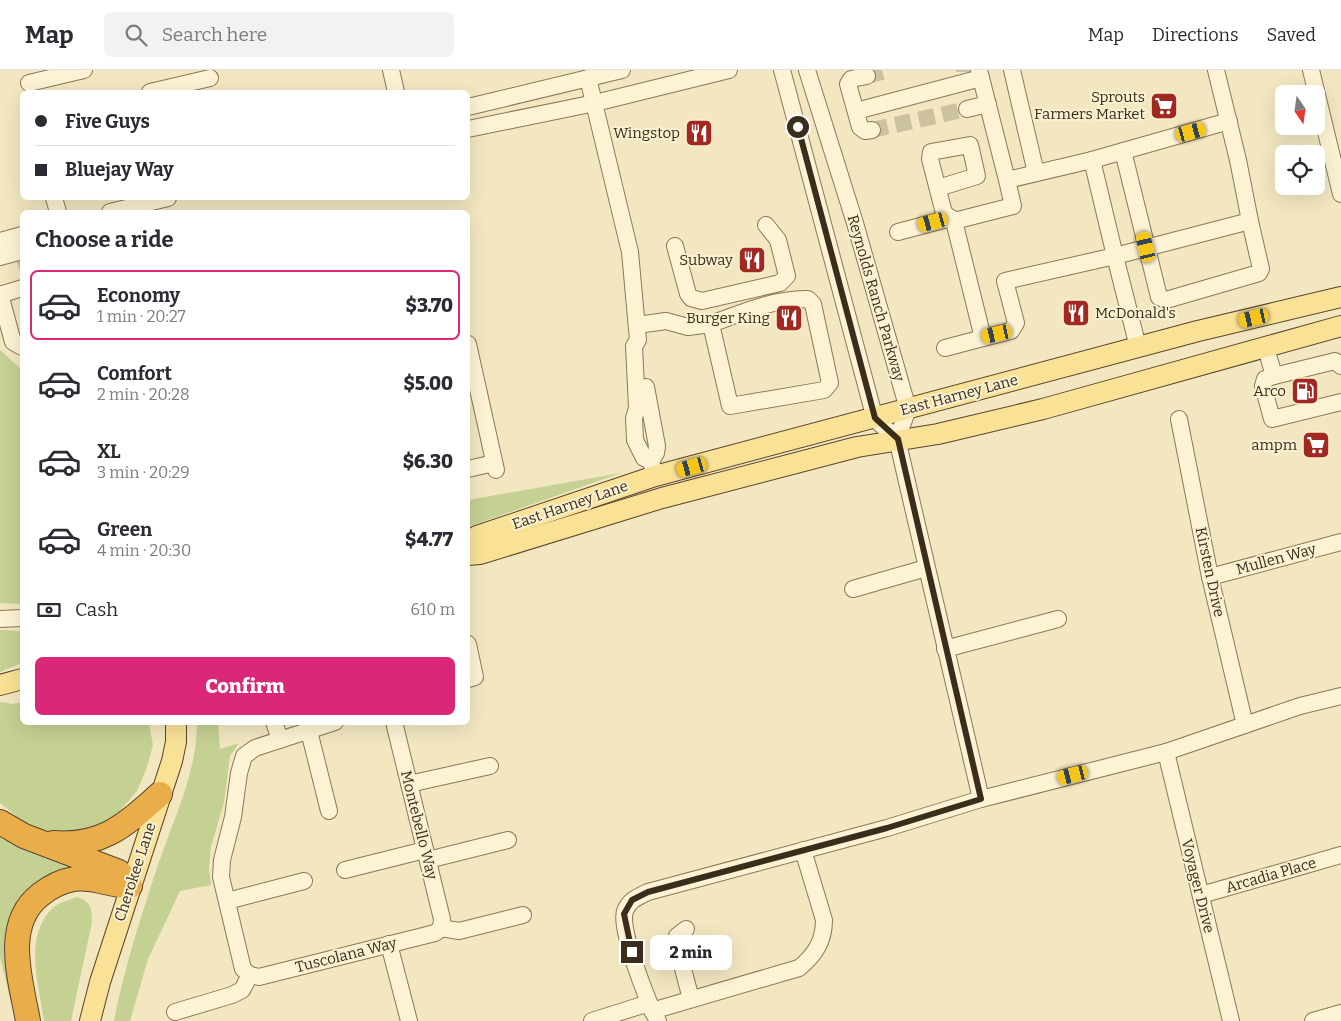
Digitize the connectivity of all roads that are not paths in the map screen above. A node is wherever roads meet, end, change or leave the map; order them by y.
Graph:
1 (84, 70) edge
2 (391, 70) edge
3 (622, 70) edge
4 (729, 70) edge
5 (782, 70) edge
6 (807, 70) edge
7 (1012, 70) edge
8 (1216, 70) edge
9 (1311, 70) edge
10 (973, 75) edge
11 (868, 76) tunnel mouth
12 (588, 78) junction
13 (211, 80) edge
14 (29, 82) edge
15 (160, 90) edge
16 (396, 90) edge
17 (595, 103) junction
18 (988, 104) junction
19 (470, 107) edge
20 (966, 109) tunnel mouth
21 (856, 111) junction
22 (1229, 121) junction
23 (470, 129) edge
24 (872, 130) dead end
25 (1123, 151) junction
26 (1092, 160) junction
27 (1036, 173) junction
28 (1007, 180) junction
29 (938, 188) dead end
30 (1341, 194) edge
31 (160, 200) edge
32 (118, 210) edge
33 (952, 219) junction
34 (1250, 221) junction
35 (766, 225) dead end
36 (898, 232) dead end
37 (20, 236) edge
38 (0, 241) edge
39 (675, 246) dead end
40 (1146, 247) junction
41 (1115, 256) junction
42 (0, 257) edge
43 (20, 257) edge
44 (0, 267) edge
45 (20, 289) edge
46 (0, 295) edge
47 (1341, 297) edge
48 (15, 323) edge
49 (711, 324) junction
50 (1341, 326) edge
51 (637, 332) junction
52 (983, 338) junction
53 (20, 346) edge
54 (1138, 347) junction
55 (945, 348) dead end
56 (1266, 348) junction
57 (470, 353) edge
58 (1341, 366) edge
59 (1274, 376) junction
60 (1341, 402) edge
61 (908, 409) junction
62 (875, 418) junction
63 (1179, 419) dead end
64 (898, 439) junction
65 (470, 469) edge
66 (653, 469) junction
67 (470, 541) edge
68 (1341, 542) edge
69 (470, 556) edge
70 (926, 568) junction
71 (1210, 577) junction
72 (853, 589) dead end
73 (20, 618) edge
74 (0, 619) edge
75 (1058, 620) dead end
76 (945, 649) junction
77 (20, 680) edge
78 (0, 685) edge
79 (1341, 696) edge
80 (176, 725) edge
81 (275, 725) edge
82 (327, 725) edge
83 (395, 725) edge
84 (1244, 725) junction
85 (309, 731) junction
86 (280, 740) junction
87 (1166, 752) junction
88 (490, 766) dead end
89 (409, 784) junction
90 (160, 794) junction
91 (981, 799) junction
92 (329, 811) dead end
93 (0, 822) edge
94 (508, 840) dead end
95 (43, 842) junction
96 (803, 850) junction
97 (426, 855) junction
98 (1341, 855) edge
99 (345, 870) dead end
100 (304, 881) dead end
101 (130, 886) junction
102 (1200, 895) junction
103 (227, 901) junction
104 (523, 915) dead end
105 (441, 928) junction
106 (686, 929) dead end
107 (389, 944) junction
108 (250, 975) junction
109 (691, 999) junction
110 (175, 1012) dead end
111 (653, 1012) edge
112 (1341, 1013) edge
113 (28, 1021) edge
114 (90, 1021) edge
115 (409, 1021) edge
116 (592, 1021) edge
117 (1232, 1021) edge
118 (1313, 1021) edge

1 - 14 street
2 - 16 street
3 - 12 street
4 - 17 street
5 - 62 street, Reynolds Ranch Parkway
6 - 61 street, Reynolds Ranch Parkway
7 - 27 street
8 - 22 street
9 - 30 street
10 - 18 street
10 - 21 street
11 - 21 street
12 - 17 street
12 - 19 street
13 - 15 street
17 - 23 street
17 - 51 street
18 - 20 street
18 - 28 street
21 - 24 street
22 - 25 street
22 - 34 street
25 - 26 street
25 - 40 street
26 - 27 street
26 - 41 street
27 - 28 street
28 - 33 street
29 - 33 street
31 - 32 street
33 - 36 street
33 - 52 street
34 - 40 street
34 - 40 street
35 - 39 street
37 - 38 street
40 - 41 street
41 - 52 street
41 - 54 street
42 - 43 street
43 - 44 street
45 - 46 street
46 - 48 street
47 - 54 main road, East Harney Lane
48 - 53 street
49 - 49 street
49 - 51 street
50 - 56 main road, East Harney Lane
51 - 66 street
52 - 55 street
54 - 61 main road, East Harney Lane
56 - 59 street
56 - 64 main road, East Harney Lane
57 - 65 street
58 - 59 street
59 - 60 street
61 - 62 main road, East Harney Lane
61 - 64 street
62 - 64 street
62 - 66 main road, East Harney Lane
63 - 71 street, Kirsten Drive
64 - 69 main road, East Harney Lane
64 - 70 street
66 - 67 main road, East Harney Lane
68 - 71 street, Mullen Way
70 - 72 street
70 - 76 street
71 - 84 street, Kirsten Drive
73 - 74 street
75 - 76 street
76 - 91 street
77 - 78 main road
79 - 84 street
80 - 90 main road, Cherokee Lane
81 - 86 street
82 - 85 street
83 - 89 street, Montebello Way
84 - 87 street
85 - 86 street
85 - 92 street
86 - 103 street
87 - 91 street
87 - 102 street, Voyager Drive
88 - 89 street
89 - 97 street, Montebello Way
90 - 95 highway
90 - 101 main road, Cherokee Lane
91 - 96 street
93 - 95 highway
94 - 97 street
95 - 101 highway
96 - 109 street
96 - 111 street
97 - 99 street
97 - 105 street, Montebello Way
98 - 102 street, Arcadia Place
100 - 103 street
101 - 113 highway
101 - 114 main road, Cherokee Lane
102 - 117 street, Voyager Drive
103 - 108 street
104 - 105 street
105 - 107 street, Tuscolana Way
106 - 109 street
107 - 108 street, Tuscolana Way
107 - 115 street
108 - 110 street
109 - 111 street
111 - 116 street
112 - 118 street

